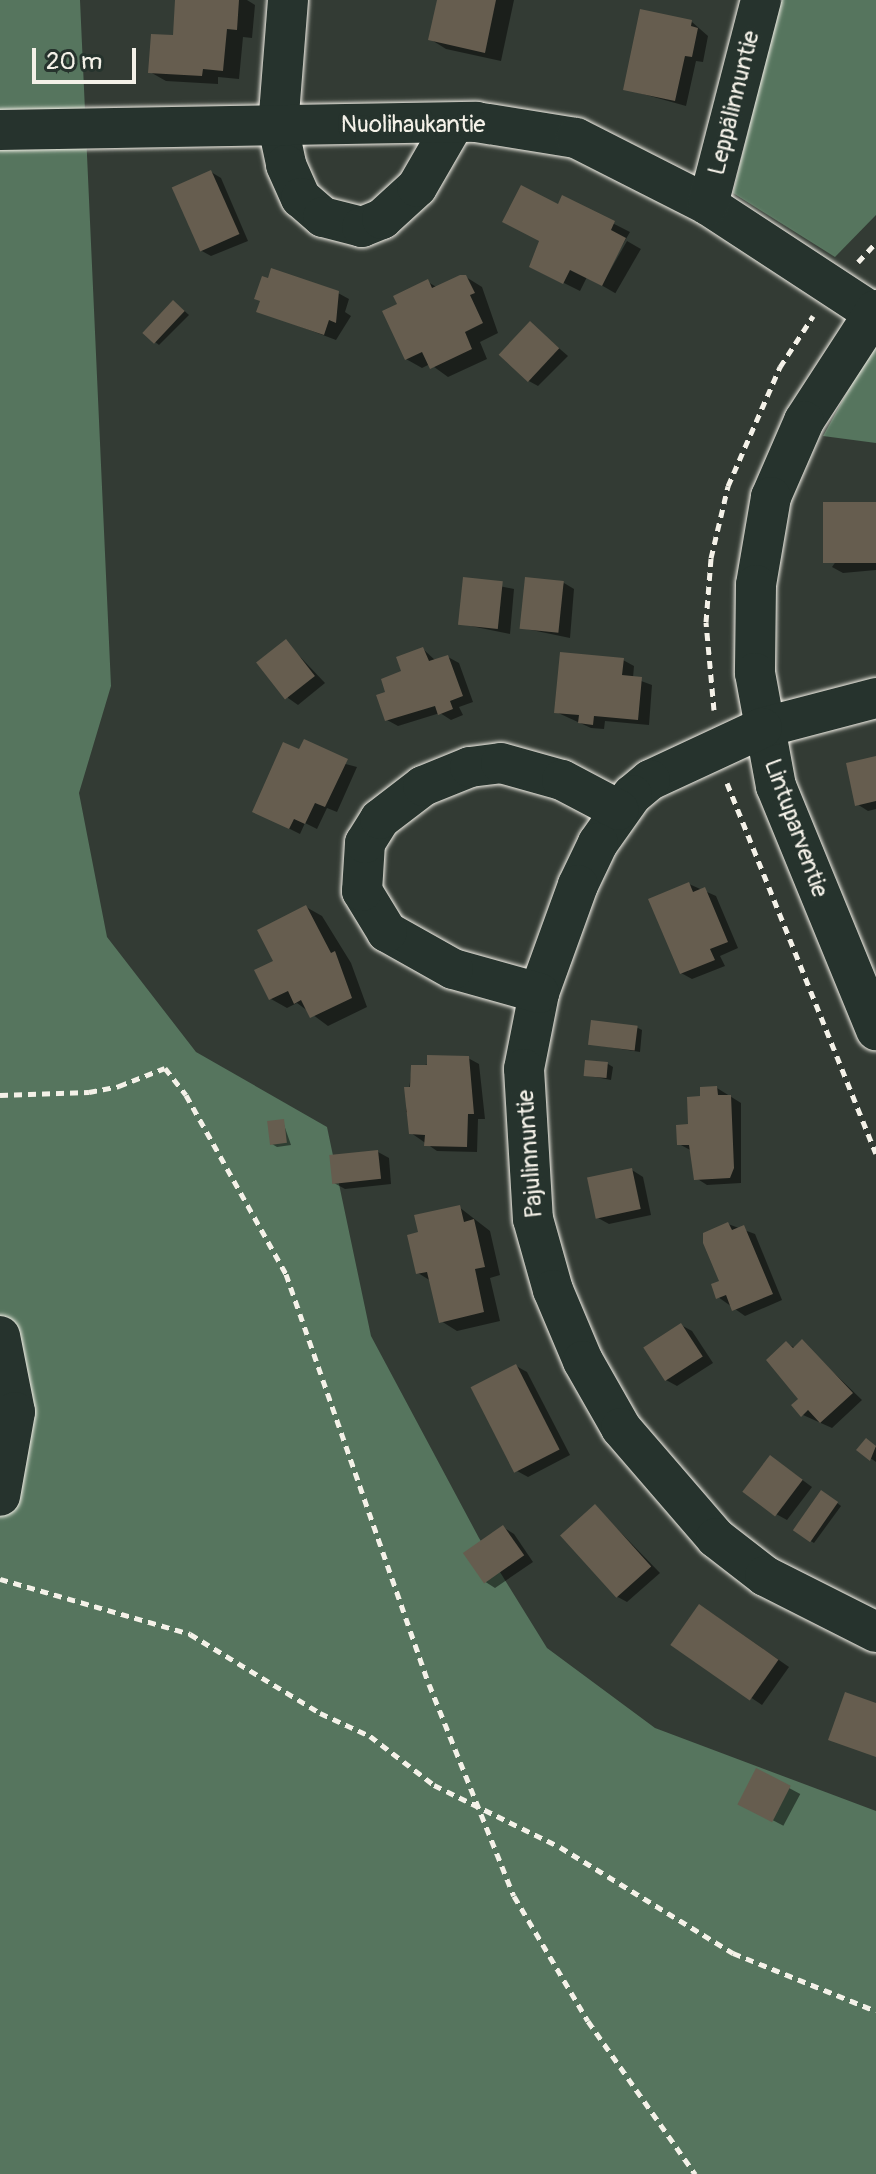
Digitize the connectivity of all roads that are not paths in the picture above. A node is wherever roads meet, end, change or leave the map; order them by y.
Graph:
1 (288, 0) edge
2 (761, 0) edge
3 (454, 123) junction
4 (278, 126) junction
5 (0, 130) edge
6 (708, 205) junction
7 (874, 312) edge
8 (876, 698) edge
9 (762, 728) junction
10 (619, 810) junction
11 (539, 993) junction
12 (876, 1030) edge
13 (0, 1336) edge
14 (0, 1496) edge
15 (876, 1632) edge

1 - 4 street
2 - 6 street, Leppälinnuntie
3 - 4 street, Nuolihaukantie
3 - 4 street
3 - 6 street, Nuolihaukantie
4 - 5 street, Nuolihaukantie
6 - 7 street, Nuolihaukantie
7 - 9 street, Lintuparventie
8 - 9 street, Pajulinnuntie
9 - 10 street, Pajulinnuntie
9 - 12 street, Lintuparventie
10 - 11 street, Pajulinnuntie
10 - 11 street
11 - 15 street, Pajulinnuntie
13 - 14 street

